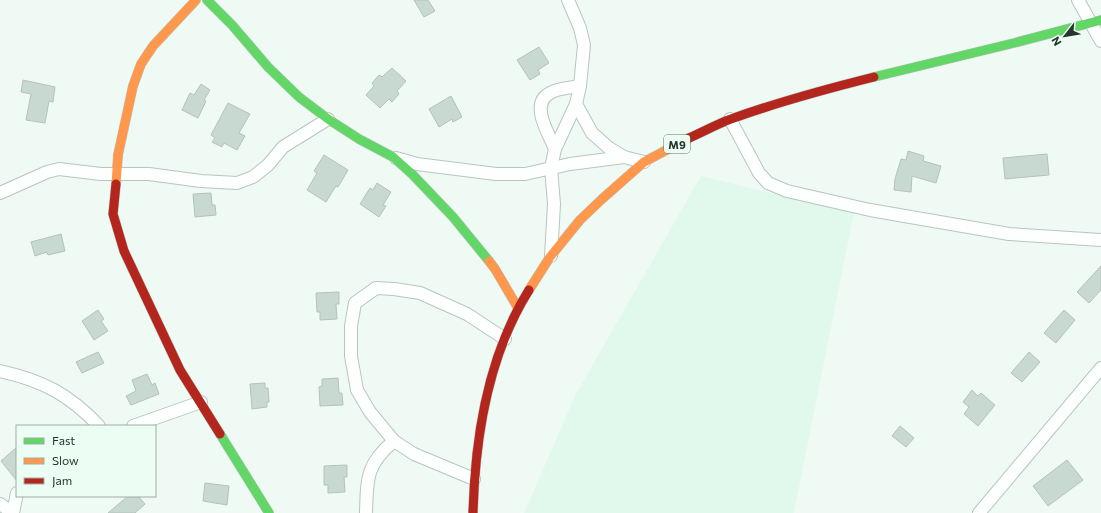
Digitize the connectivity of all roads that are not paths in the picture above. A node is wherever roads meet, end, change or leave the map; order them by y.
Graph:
1 (196, 0) edge
2 (568, 0) edge
3 (1078, 0) edge
4 (213, 2) edge
5 (1096, 21) edge
6 (1101, 40) edge
7 (580, 86) junction
8 (576, 104) junction
9 (328, 119) junction
10 (730, 119) junction
11 (555, 149) junction
12 (624, 157) junction
13 (393, 158) junction
14 (644, 162) junction
15 (552, 168) junction
16 (116, 175) junction
17 (0, 193) edge
18 (1101, 240) edge
19 (550, 257) junction
20 (518, 308) junction
21 (505, 339) junction
22 (1101, 368) edge
23 (0, 371) edge
24 (201, 402) junction
25 (98, 425) edge
26 (136, 425) edge
27 (394, 442) junction
28 (474, 479) junction
29 (16, 497) edge
30 (0, 504) edge
31 (13, 513) edge
32 (269, 513) edge
33 (366, 513) edge
34 (473, 513) edge
35 (979, 513) edge

1 - 16 street
2 - 7 street
3 - 5 street
4 - 9 street
5 - 6 street
5 - 10 street, M9
7 - 8 street
7 - 11 street
8 - 11 street
8 - 12 street
9 - 13 street
9 - 16 street
10 - 14 street, M9
10 - 18 street
11 - 15 street
12 - 14 street
12 - 15 street
13 - 15 street
13 - 20 street
14 - 19 street, M9
15 - 19 street
16 - 17 street
16 - 24 street
19 - 20 street, M9
20 - 21 street, M9
21 - 27 street
21 - 28 street, M9
22 - 35 street
23 - 25 street
24 - 26 street
24 - 32 street
27 - 28 street
27 - 33 street
28 - 34 street, M9
29 - 31 street
30 - 31 street

